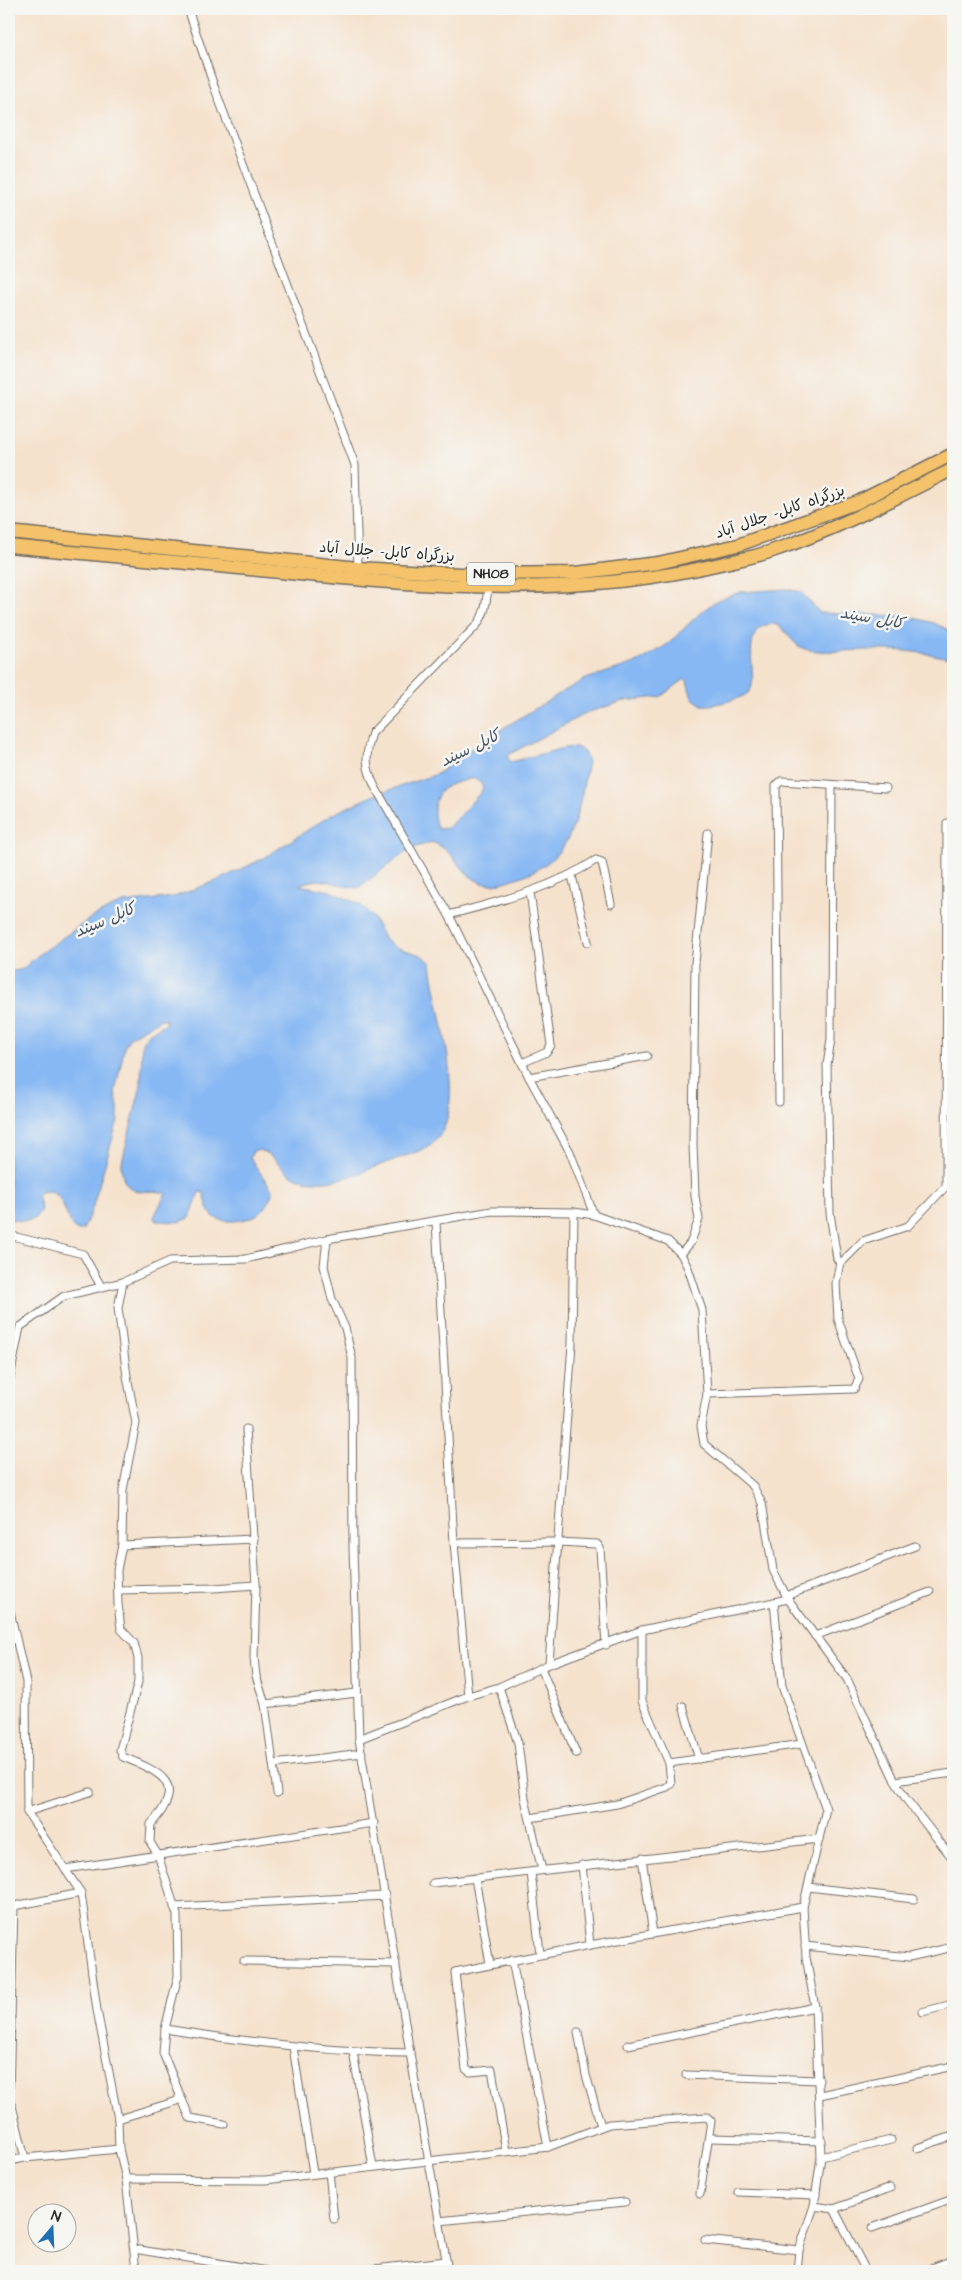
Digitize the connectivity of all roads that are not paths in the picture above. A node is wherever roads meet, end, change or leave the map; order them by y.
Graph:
1 (188, 9) edge
2 (953, 454) edge
3 (953, 469) edge
4 (858, 502) junction
5 (865, 514) junction
6 (9, 532) edge
7 (9, 546) edge
8 (358, 568) junction
9 (377, 569) junction
10 (322, 570) junction
11 (460, 574) junction
12 (376, 582) junction
13 (459, 588) junction
14 (488, 588) junction
15 (832, 785) junction
16 (886, 788) dead end
17 (947, 823) dead end
18 (708, 833) dead end
19 (572, 876) junction
20 (530, 892) junction
21 (611, 904) dead end
22 (449, 915) junction
23 (588, 942) dead end
24 (647, 1056) dead end
25 (522, 1063) junction
26 (529, 1076) junction
27 (779, 1102) dead end
28 (953, 1179) edge
29 (946, 1187) junction
30 (574, 1212) junction
31 (594, 1215) junction
32 (436, 1222) junction
33 (9, 1235) edge
34 (327, 1239) junction
35 (681, 1254) junction
36 (840, 1262) junction
37 (123, 1282) junction
38 (102, 1288) junction
39 (9, 1382) edge
40 (707, 1394) junction
41 (246, 1429) dead end
42 (254, 1540) junction
43 (557, 1542) junction
44 (454, 1543) junction
45 (122, 1546) junction
46 (915, 1546) dead end
47 (256, 1584) junction
48 (118, 1590) junction
49 (930, 1592) dead end
50 (787, 1597) junction
51 (774, 1602) junction
52 (9, 1608) edge
53 (642, 1630) junction
54 (815, 1636) junction
55 (606, 1645) junction
56 (549, 1664) junction
57 (541, 1668) junction
58 (499, 1687) junction
59 (358, 1693) junction
60 (468, 1696) junction
61 (265, 1704) junction
62 (683, 1706) dead end
63 (359, 1739) junction
64 (802, 1744) junction
65 (362, 1753) junction
66 (576, 1753) dead end
67 (699, 1759) junction
68 (669, 1763) junction
69 (274, 1764) junction
70 (953, 1774) edge
71 (895, 1781) junction
72 (90, 1792) dead end
73 (277, 1793) dead end
74 (27, 1812) junction
75 (530, 1818) junction
76 (374, 1823) junction
77 (820, 1838) junction
78 (158, 1855) junction
79 (642, 1858) junction
80 (953, 1859) edge
81 (582, 1865) junction
82 (65, 1869) junction
83 (542, 1870) junction
84 (531, 1872) junction
85 (475, 1878) junction
86 (433, 1882) dead end
87 (808, 1887) junction
88 (81, 1892) junction
89 (385, 1896) junction
90 (914, 1899) dead end
91 (12, 1905) edge
92 (174, 1906) junction
93 (803, 1907) junction
94 (653, 1934) junction
95 (590, 1945) junction
96 (806, 1946) junction
97 (953, 1946) edge
98 (540, 1954) junction
99 (512, 1960) junction
100 (244, 1961) dead end
101 (396, 1964) junction
102 (490, 1964) junction
103 (953, 2004) edge
104 (814, 2007) junction
105 (922, 2012) dead end
106 (165, 2029) junction
107 (578, 2032) dead end
108 (628, 2045) dead end
109 (294, 2047) junction
110 (353, 2052) junction
111 (410, 2053) junction
112 (953, 2066) edge
113 (686, 2075) dead end
114 (819, 2080) junction
115 (180, 2095) junction
116 (820, 2095) junction
117 (118, 2120) junction
118 (224, 2124) dead end
119 (601, 2126) junction
120 (953, 2136) edge
121 (710, 2138) junction
122 (822, 2140) junction
123 (891, 2140) dead end
124 (548, 2147) junction
125 (917, 2148) dead end
126 (119, 2149) junction
127 (506, 2151) junction
128 (821, 2157) junction
129 (25, 2158) junction
130 (430, 2160) junction
131 (9, 2161) edge
132 (372, 2167) junction
133 (329, 2172) junction
134 (313, 2173) junction
135 (126, 2180) junction
136 (890, 2188) dead end
137 (738, 2192) dead end
138 (700, 2194) dead end
139 (816, 2195) junction
140 (953, 2199) edge
141 (625, 2202) dead end
142 (814, 2206) junction
143 (834, 2209) junction
144 (334, 2219) dead end
145 (439, 2221) junction
146 (872, 2228) dead end
147 (705, 2240) dead end
148 (134, 2249) junction
149 (799, 2250) junction
150 (953, 2260) edge
151 (446, 2261) junction
152 (136, 2271) edge
153 (266, 2271) edge
154 (357, 2271) edge
155 (448, 2271) edge
156 (797, 2271) edge
157 (866, 2271) edge
158 (924, 2271) edge

1 - 8 street
2 - 4 highway, بزرگراه کابل- جلال آباد / NH08
3 - 5 highway, بزرگراه کابل- جلال آباد / NH08
4 - 5 highway
4 - 11 highway, بزرگراه کابل- جلال آباد / NH08
5 - 14 highway, بزرگراه کابل- جلال آباد / NH08
6 - 10 highway, بزرگراه کابل- جلال آباد / NH08
7 - 10 highway, بزرگراه کابل- جلال آباد / NH08
8 - 9 highway, بزرگراه کابل- جلال آباد / NH08
8 - 10 highway, بزرگراه کابل- جلال آباد / NH08
9 - 11 highway, بزرگراه کابل- جلال آباد / NH08
9 - 12 highway
10 - 12 highway, بزرگراه کابل- جلال آباد / NH08
11 - 13 highway
12 - 13 highway, بزرگراه کابل- جلال آباد / NH08
13 - 14 highway, بزرگراه کابل- جلال آباد / NH08
14 - 22 street
15 - 16 street
15 - 27 street
15 - 36 street
17 - 29 street
18 - 35 street
19 - 20 street
19 - 21 street
19 - 23 street
20 - 22 street
20 - 25 street
22 - 25 street
24 - 26 street
25 - 26 street
26 - 31 street
28 - 29 street
29 - 36 street
30 - 31 street
30 - 32 street
30 - 43 street
31 - 35 street
32 - 34 street
32 - 44 street
33 - 38 street
34 - 37 street
34 - 59 street
35 - 40 street
36 - 40 street
37 - 38 street
37 - 45 street
38 - 39 street
40 - 50 street
41 - 42 street
42 - 45 street
42 - 47 street
43 - 44 street
43 - 55 street
43 - 56 street
44 - 60 street
45 - 48 street
46 - 50 street
47 - 48 street
47 - 61 street
48 - 78 street
49 - 54 street
50 - 51 street
50 - 54 street
51 - 53 street
51 - 64 street
52 - 74 street
53 - 55 street
53 - 68 street
54 - 71 street
55 - 56 street
56 - 57 street
57 - 58 street
57 - 66 street
58 - 60 street
58 - 75 street
59 - 61 street
59 - 63 street
60 - 63 street
61 - 69 street
62 - 67 street
63 - 65 street
64 - 67 street
64 - 77 street
65 - 69 street
65 - 76 street
67 - 68 street
68 - 75 street
69 - 73 street
70 - 71 street
71 - 80 street
72 - 74 street
74 - 82 street
75 - 83 street
76 - 78 street
76 - 89 street
77 - 79 street
77 - 87 street
78 - 82 street
78 - 92 street
79 - 81 street
79 - 94 street
81 - 83 street
81 - 95 street
82 - 88 street
83 - 84 street
84 - 85 street
84 - 98 street
85 - 86 street
85 - 102 street
87 - 90 street
87 - 93 street
88 - 91 street
88 - 117 street
89 - 92 street
89 - 101 street
91 - 129 street
92 - 106 street
93 - 94 street
93 - 96 street
94 - 95 street
95 - 98 street
96 - 97 street
96 - 104 street
98 - 99 street
99 - 102 street
99 - 124 street
100 - 101 street
101 - 111 street
102 - 127 street
103 - 105 street
104 - 108 street
104 - 114 street
106 - 109 street
106 - 115 street
107 - 119 street
109 - 110 street
109 - 134 street
110 - 111 street
110 - 132 street
111 - 130 street
112 - 116 street
113 - 114 street
114 - 116 street
115 - 117 street
115 - 118 street
116 - 122 street
117 - 126 street
119 - 121 street
119 - 124 street
120 - 125 street
121 - 122 street
121 - 138 street
122 - 128 street
123 - 128 street
124 - 127 street
126 - 129 street
126 - 135 street
127 - 130 street
128 - 139 street
129 - 131 street
130 - 132 street
130 - 145 street
132 - 133 street
133 - 134 street
133 - 144 street
134 - 135 street
135 - 148 street
136 - 143 street
137 - 139 street
139 - 142 street
140 - 146 street
141 - 145 street
142 - 143 street
142 - 149 street
143 - 157 street
145 - 151 street
147 - 149 street
148 - 152 street
148 - 153 street
149 - 156 street
150 - 158 street
151 - 154 street
151 - 155 street

